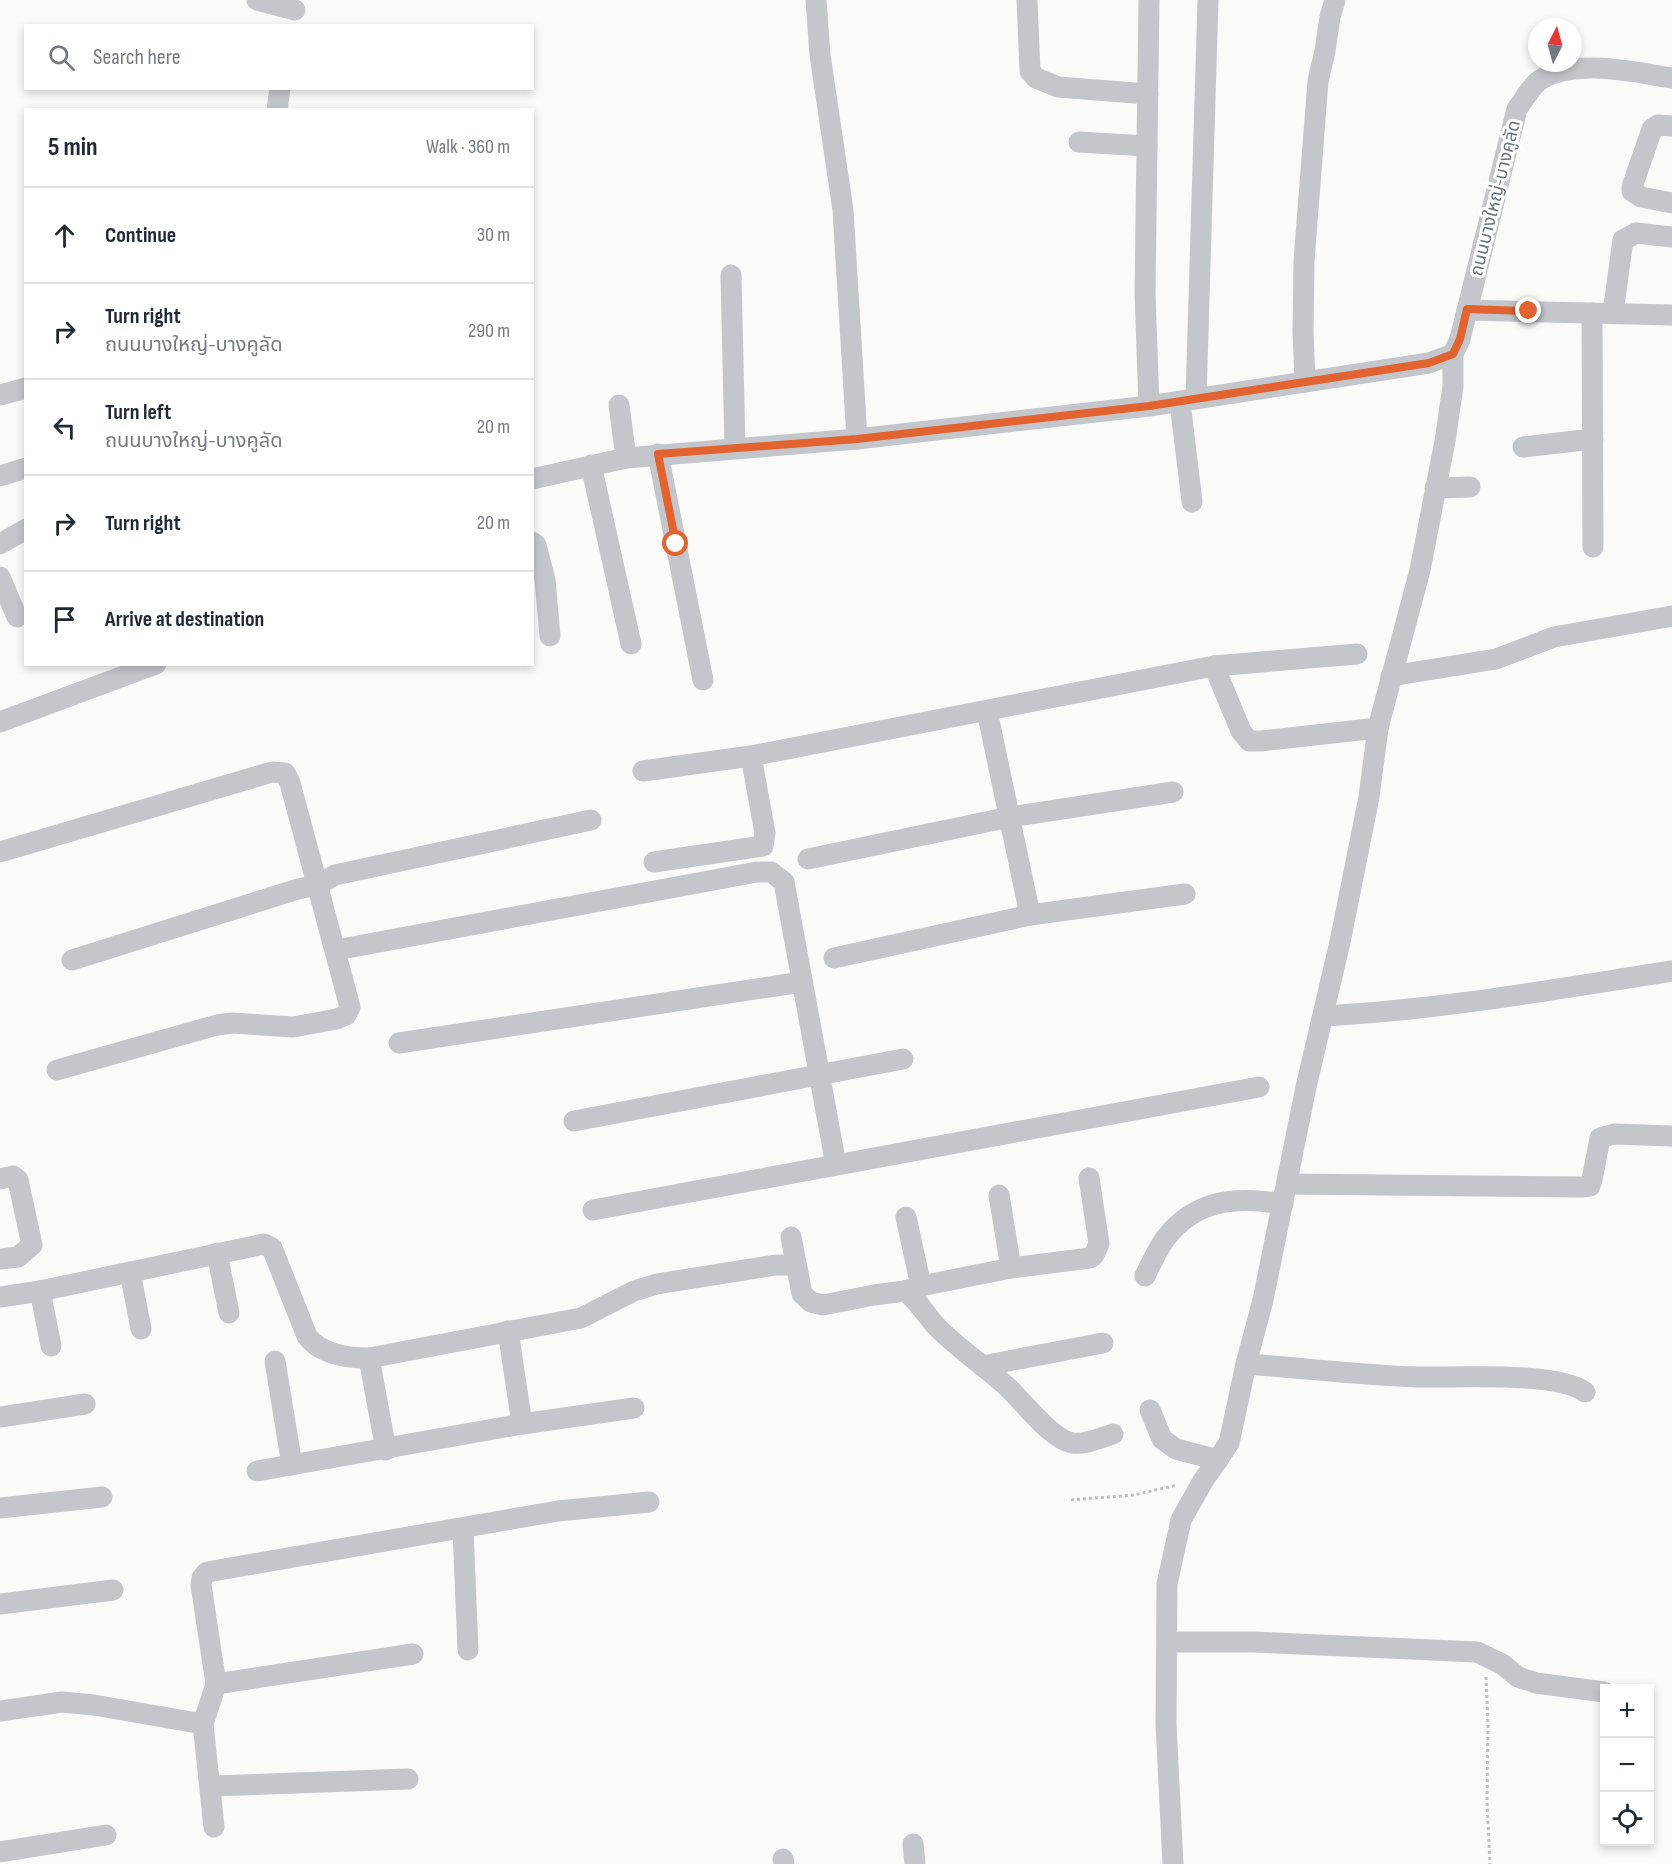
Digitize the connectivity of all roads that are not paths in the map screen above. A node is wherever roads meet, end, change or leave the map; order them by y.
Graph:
1 (257, 0) edge
2 (816, 0) edge
3 (1027, 0) edge
4 (1149, 0) edge
5 (1208, 0) edge
6 (1335, 0) edge
7 (295, 12) edge
8 (1672, 78) edge
9 (280, 90) edge
10 (1148, 94) junction
11 (277, 108) edge
12 (1672, 126) edge
13 (1079, 142) dead end
14 (1147, 146) junction
15 (1672, 203) edge
16 (1672, 237) edge
17 (731, 275) dead end
18 (1467, 309) junction
19 (1602, 313) junction
20 (1672, 315) edge
21 (1453, 354) junction
22 (1305, 382) junction
23 (24, 389) edge
24 (0, 395) edge
25 (1188, 400) junction
26 (619, 405) dead end
27 (1149, 406) junction
28 (857, 439) junction
29 (1593, 439) junction
30 (1523, 447) dead end
31 (735, 448) junction
32 (658, 454) junction
33 (626, 458) junction
34 (591, 465) junction
35 (24, 469) edge
36 (0, 476) edge
37 (534, 478) edge
38 (1470, 487) dead end
39 (1435, 488) junction
40 (1192, 502) dead end
41 (24, 530) edge
42 (0, 544) edge
43 (534, 544) edge
44 (1593, 547) dead end
45 (0, 577) edge
46 (1672, 616) edge
47 (14, 618) edge
48 (550, 636) dead end
49 (631, 644) dead end
50 (1357, 654) dead end
51 (151, 666) edge
52 (1214, 666) junction
53 (1391, 676) junction
54 (703, 680) dead end
55 (987, 711) junction
56 (0, 722) edge
57 (1378, 728) junction
58 (751, 756) junction
59 (643, 771) dead end
60 (1173, 792) dead end
61 (1010, 817) junction
62 (591, 820) dead end
63 (0, 852) edge
64 (808, 859) dead end
65 (654, 862) dead end
66 (318, 885) junction
67 (1185, 894) dead end
68 (1030, 915) junction
69 (336, 950) junction
70 (834, 958) dead end
71 (72, 960) dead end
72 (1672, 971) edge
73 (802, 982) junction
74 (1323, 1016) junction
75 (399, 1043) dead end
76 (903, 1059) dead end
77 (57, 1070) dead end
78 (820, 1075) junction
79 (1259, 1087) dead end
80 (574, 1121) dead end
81 (1672, 1136) edge
82 (836, 1165) junction
83 (1089, 1178) dead end
84 (0, 1179) edge
85 (1285, 1194) junction
86 (999, 1195) dead end
87 (593, 1210) dead end
88 (906, 1217) dead end
89 (791, 1237) dead end
90 (217, 1253) junction
91 (0, 1259) edge
92 (796, 1265) junction
93 (1011, 1268) junction
94 (130, 1272) junction
95 (1145, 1276) dead end
96 (913, 1289) junction
97 (40, 1291) junction
98 (0, 1297) edge
99 (229, 1313) dead end
100 (141, 1329) dead end
101 (508, 1330) junction
102 (1103, 1343) dead end
103 (51, 1346) dead end
104 (369, 1358) junction
105 (275, 1361) dead end
106 (1246, 1364) junction
107 (982, 1366) junction
108 (1585, 1392) dead end
109 (85, 1404) dead end
110 (634, 1408) dead end
111 (1150, 1410) dead end
112 (0, 1417) edge
113 (522, 1424) junction
114 (1113, 1434) dead end
115 (386, 1450) junction
116 (1218, 1460) junction
117 (292, 1465) junction
118 (256, 1471) dead end
119 (102, 1497) dead end
120 (649, 1502) dead end
121 (0, 1508) edge
122 (463, 1529) junction
123 (113, 1590) dead end
124 (0, 1604) edge
125 (1168, 1642) junction
126 (468, 1650) dead end
127 (413, 1654) dead end
128 (216, 1684) junction
129 (1600, 1691) edge
130 (0, 1712) edge
131 (203, 1724) junction
132 (408, 1779) dead end
133 (211, 1786) junction
134 (214, 1827) dead end
135 (106, 1835) dead end
136 (0, 1852) edge
137 (1173, 1864) edge

1 - 7 street
2 - 28 street
3 - 10 street
4 - 10 street
5 - 25 street
6 - 22 street
8 - 18 street, ถนนบางใหญ่-บางคูลัด
9 - 11 street
10 - 14 street
12 - 15 street
13 - 14 street
14 - 27 street
16 - 19 street
17 - 31 street
18 - 19 street
18 - 21 street, ถนนบางใหญ่-บางคูลัด
19 - 20 street
19 - 29 street
21 - 22 street
21 - 39 street, ถนนบางใหญ่-บางคูลัด
22 - 25 street
23 - 24 street
25 - 27 street
25 - 40 street
26 - 33 street
27 - 28 street
28 - 31 street
29 - 30 street
29 - 44 street
31 - 32 street
32 - 33 street
32 - 54 street
33 - 34 street
34 - 37 street
34 - 49 street
35 - 36 street
38 - 39 street
39 - 53 street, ถนนบางใหญ่-บางคูลัด
41 - 42 street
43 - 48 street
45 - 47 street
46 - 53 street
50 - 52 street
51 - 56 street
52 - 55 street
52 - 57 street
53 - 57 street, ถนนบางใหญ่-บางคูลัด
55 - 58 street
55 - 61 street
57 - 74 street, ถนนบางใหญ่-บางคูลัด
58 - 59 street
58 - 65 street
60 - 61 street
61 - 64 street
61 - 68 street
62 - 66 street
63 - 66 street
66 - 69 street
66 - 71 street
67 - 68 street
68 - 70 street
69 - 73 street
69 - 77 street
72 - 74 street
73 - 75 street
73 - 78 street
74 - 85 street, ถนนบางใหญ่-บางคูลัด
76 - 78 street
78 - 80 street
78 - 82 street
79 - 82 street
81 - 85 street
82 - 87 street
83 - 93 street
84 - 91 street
85 - 95 street
85 - 106 street, ถนนบางใหญ่-บางคูลัด
86 - 93 street
88 - 96 street
89 - 92 street
90 - 94 street
90 - 99 street
90 - 104 street
92 - 96 street
92 - 101 street
93 - 96 street
94 - 97 street
94 - 100 street
96 - 107 street
97 - 98 street
97 - 103 street
101 - 104 street
101 - 113 street
102 - 107 street
104 - 115 street
105 - 117 street
106 - 108 street
106 - 116 street, ถนนบางใหญ่-บางคูลัด
107 - 114 street
109 - 112 street
110 - 113 street
111 - 116 street
113 - 115 street
115 - 117 street
116 - 125 street, ถนนบางใหญ่-บางคูลัด
117 - 118 street
119 - 121 street
120 - 122 street
122 - 126 street
122 - 128 street
123 - 124 street
125 - 129 street
125 - 137 street, ถนนบางใหญ่-บางคูลัด
127 - 128 street
128 - 131 street
130 - 131 street
131 - 133 street
132 - 133 street
133 - 134 street
135 - 136 street

